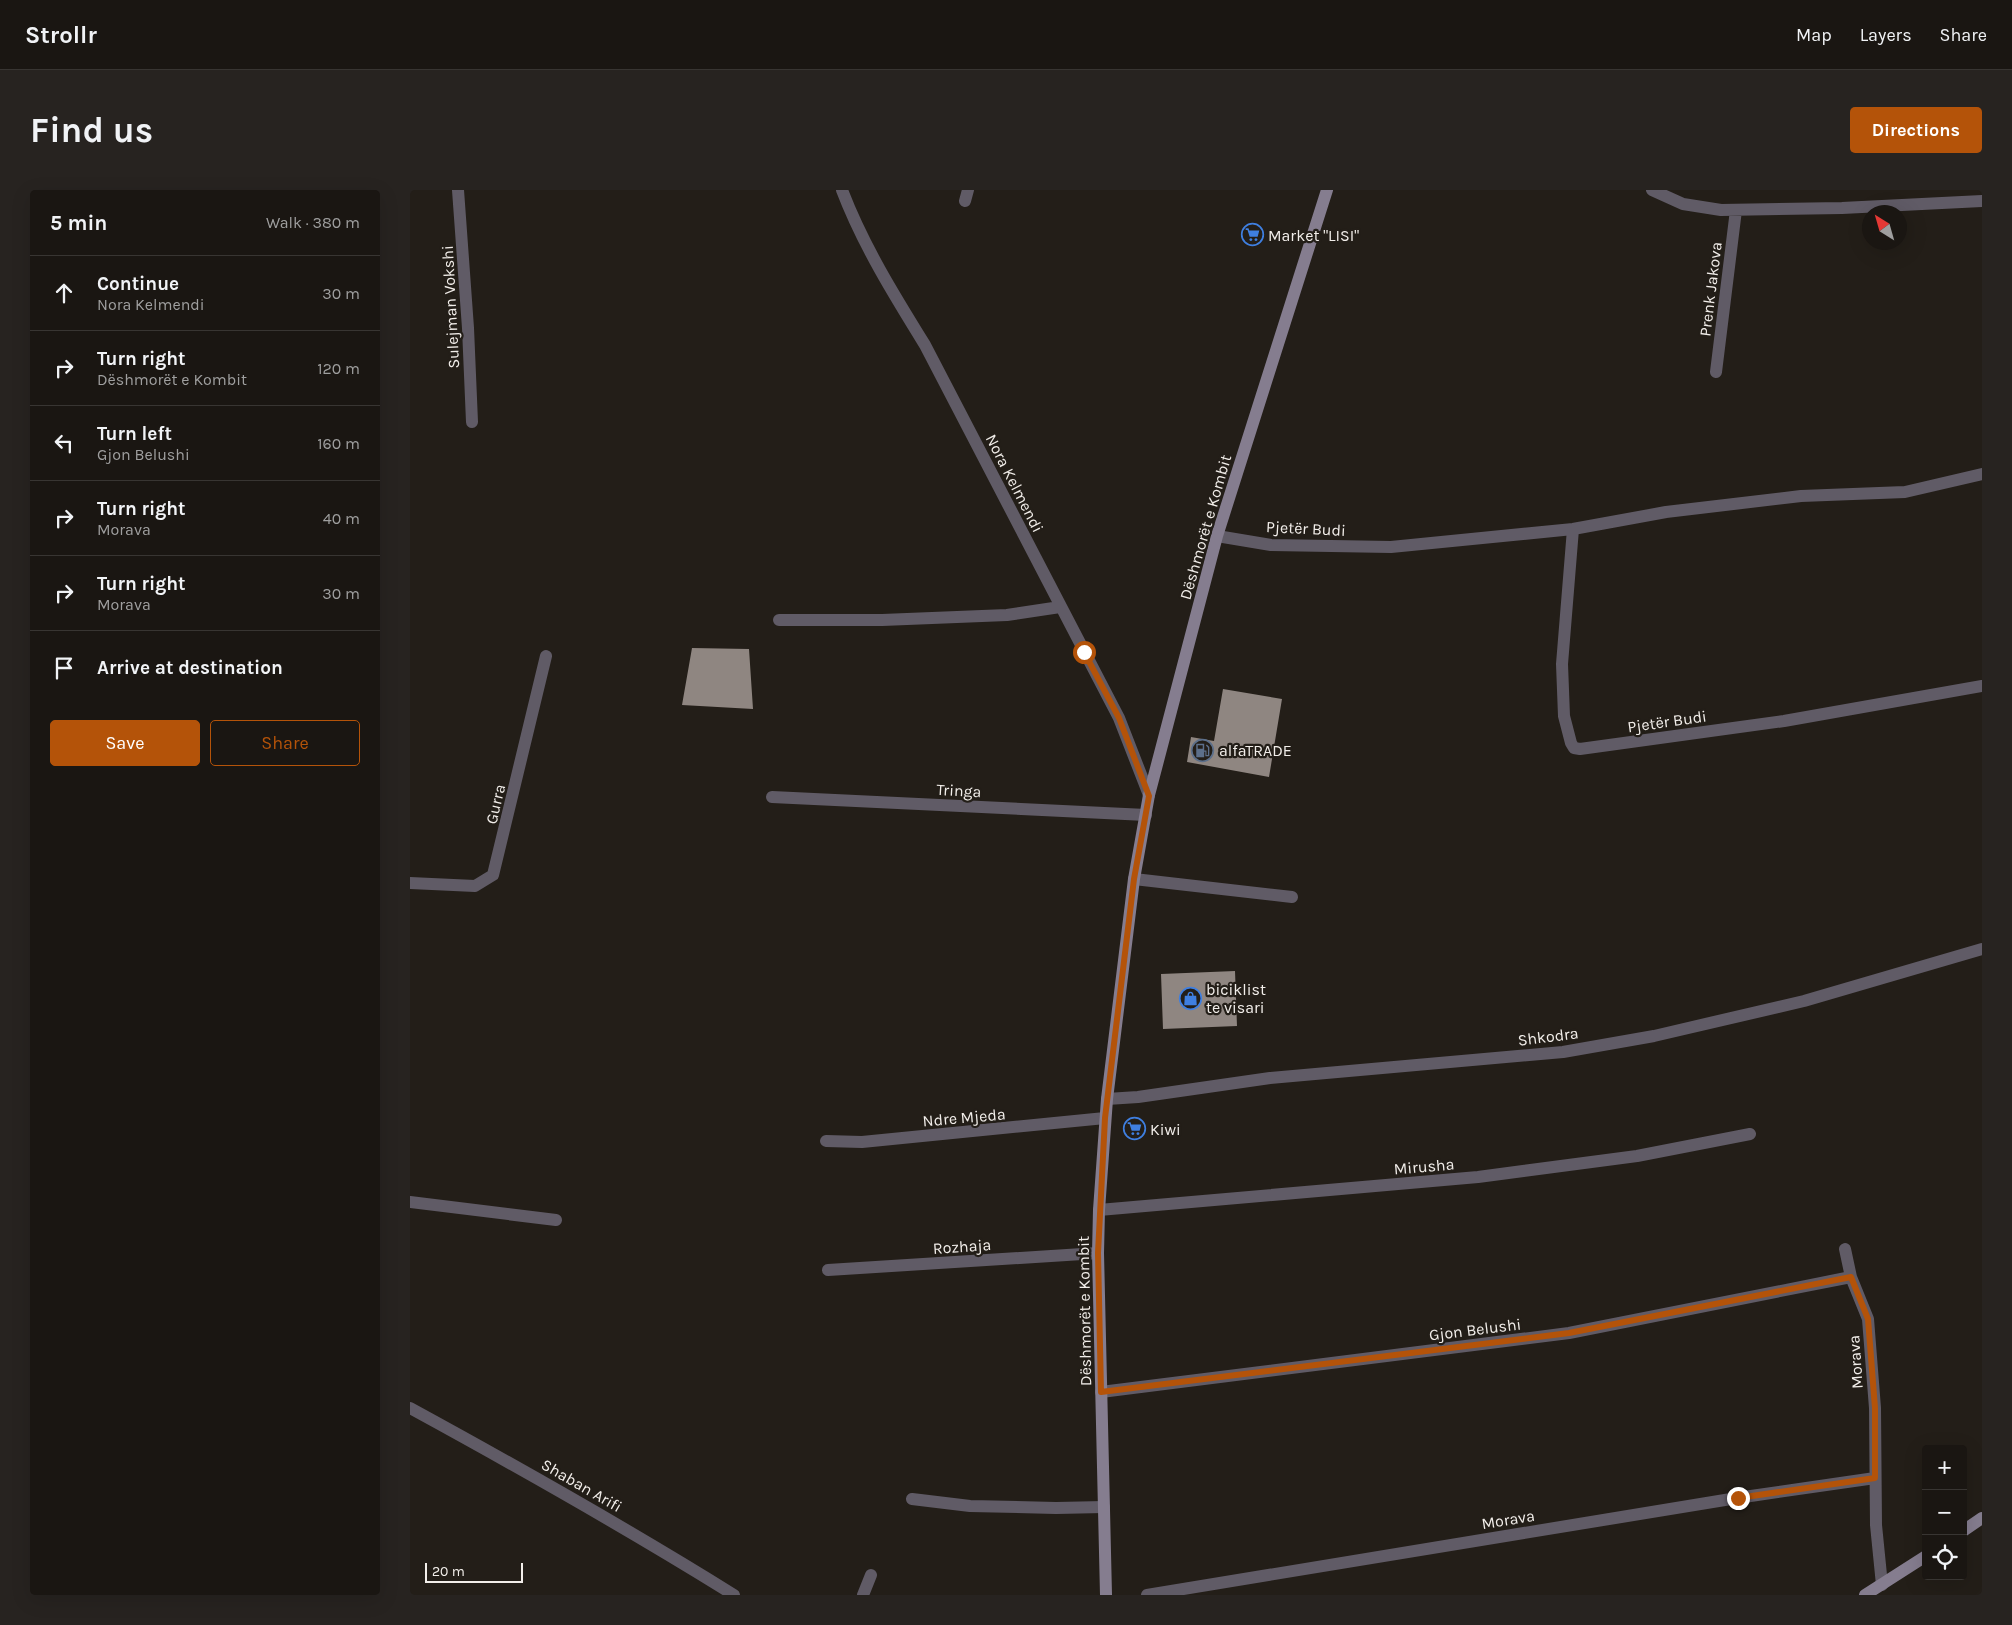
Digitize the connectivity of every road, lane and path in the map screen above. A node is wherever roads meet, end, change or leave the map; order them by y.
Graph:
1 (458, 190) edge
2 (842, 190) edge
3 (1326, 190) edge
4 (1652, 190) edge
5 (1982, 201) edge
6 (1736, 210) junction
7 (1716, 372) dead end
8 (472, 422) dead end
9 (1982, 474) edge
10 (1572, 529) junction
11 (1216, 536) junction
12 (1060, 607) junction
13 (779, 620) dead end
14 (546, 656) dead end
15 (1982, 686) edge
16 (1149, 796) junction
17 (772, 797) dead end
18 (1146, 815) junction
19 (1134, 879) junction
20 (410, 882) edge
21 (1292, 898) dead end
22 (1982, 949) edge
23 (1107, 1099) junction
24 (1105, 1118) junction
25 (1750, 1134) dead end
26 (826, 1141) dead end
27 (410, 1202) edge
28 (1099, 1210) junction
29 (556, 1220) dead end
30 (1845, 1249) dead end
31 (1098, 1253) junction
32 (828, 1270) dead end
33 (1851, 1277) junction
34 (1101, 1392) junction
35 (410, 1408) edge
36 (1875, 1478) junction
37 (912, 1499) dead end
38 (1104, 1507) junction
39 (1982, 1518) edge
40 (1967, 1528) edge
41 (1922, 1559) edge
42 (871, 1575) dead end
43 (1882, 1585) junction
44 (734, 1595) edge
45 (863, 1595) edge
46 (1106, 1595) edge
47 (1147, 1595) edge
48 (1864, 1595) edge

1 - 8 street, Sulejman Vokshi
2 - 12 street, Nora Kelmendi
3 - 11 main road, Dëshmorët e Kombit
4 - 6 street
5 - 6 street
6 - 7 street, Prenk Jakova
9 - 10 street, Pjetër Budi
10 - 11 street, Pjetër Budi
10 - 15 street, Pjetër Budi
11 - 16 main road, Dëshmorët e Kombit
12 - 13 street
12 - 16 street, Nora Kelmendi
14 - 20 street, Gurra
16 - 18 main road, Dëshmorët e Kombit
17 - 18 street, Tringa
18 - 19 main road, Dëshmorët e Kombit
19 - 21 street
19 - 23 main road, Dëshmorët e Kombit
22 - 23 street, Shkodra
23 - 24 main road, Dëshmorët e Kombit
24 - 26 street, Ndre Mjeda
24 - 28 main road, Dëshmorët e Kombit
25 - 28 street, Mirusha
27 - 29 street
28 - 31 main road, Dëshmorët e Kombit
30 - 33 street, Morava
31 - 32 street, Rozhaja
31 - 34 main road, Dëshmorët e Kombit
33 - 34 street, Gjon Belushi
33 - 36 street, Morava
34 - 38 main road, Dëshmorët e Kombit
35 - 44 street, Shaban Arifi
36 - 43 street, Morava
36 - 47 street, Morava
37 - 38 street
38 - 46 main road, Dëshmorët e Kombit
39 - 40 main road
41 - 43 main road
42 - 45 street
43 - 48 main road

